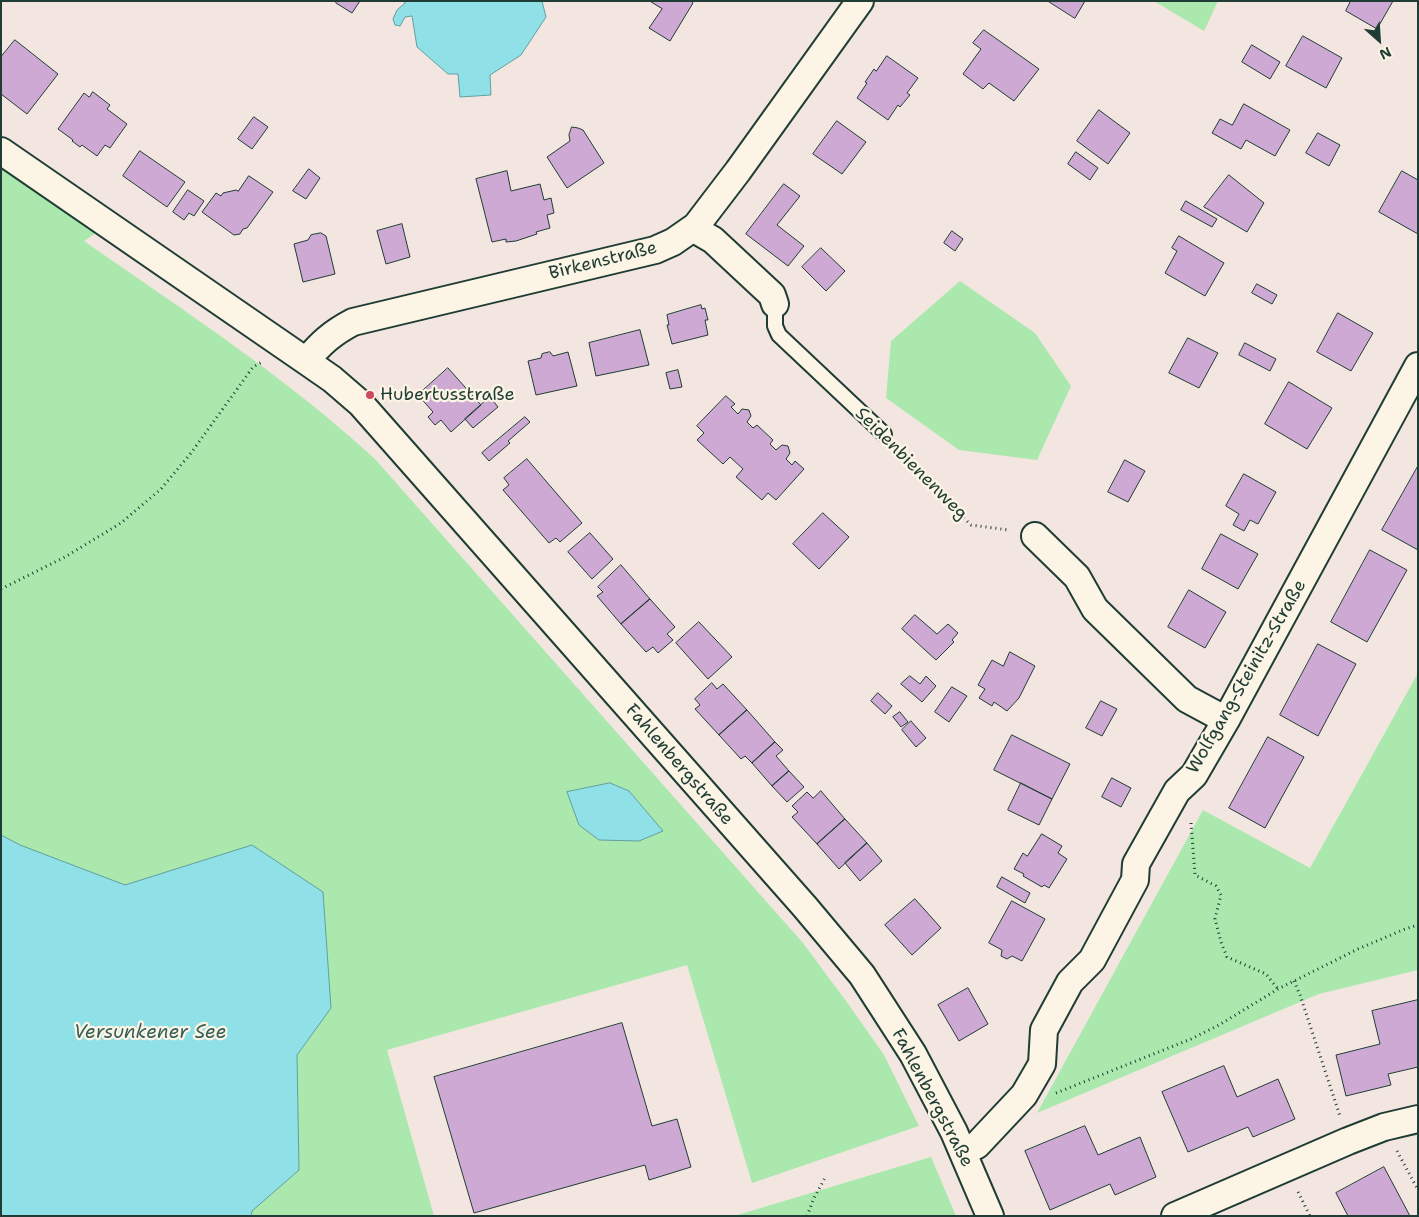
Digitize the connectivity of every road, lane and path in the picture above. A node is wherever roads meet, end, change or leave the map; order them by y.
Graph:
1 (860, 1) edge
2 (1, 151) edge
3 (696, 226) junction
4 (775, 304) joint
5 (296, 354) junction
6 (1418, 366) edge
7 (884, 434) joint
8 (1035, 536) joint
9 (1, 588) edge
10 (1226, 720) junction
11 (1190, 821) dead end
12 (1418, 925) edge
13 (1294, 981) junction
14 (1278, 989) junction
15 (1024, 1095) junction
16 (1418, 1119) edge
17 (1389, 1126) junction
18 (1348, 1141) junction
19 (962, 1152) junction
20 (826, 1176) dead end
21 (1417, 1188) edge
22 (807, 1216) edge
23 (990, 1216) edge
24 (1175, 1216) edge

1 - 3 street, Birkenstraße
2 - 5 street
3 - 4 street, Seidenbienenweg
3 - 5 street, Birkenstraße
4 - 7 lane, Seidenbienenweg
5 - 9 path
5 - 19 street, Fahlenbergstraße
6 - 10 street, Wolfgang-Steinitz-Straße
7 - 8 path, Seidenbienenweg
8 - 10 street
10 - 15 street, Wolfgang-Steinitz-Straße
11 - 14 path
12 - 13 path
13 - 14 path
13 - 18 path
14 - 15 path
15 - 19 street, Wolfgang-Steinitz-Straße
16 - 17 street
17 - 18 street
17 - 21 path
18 - 24 street
19 - 23 street, Fahlenbergstraße
20 - 22 path

